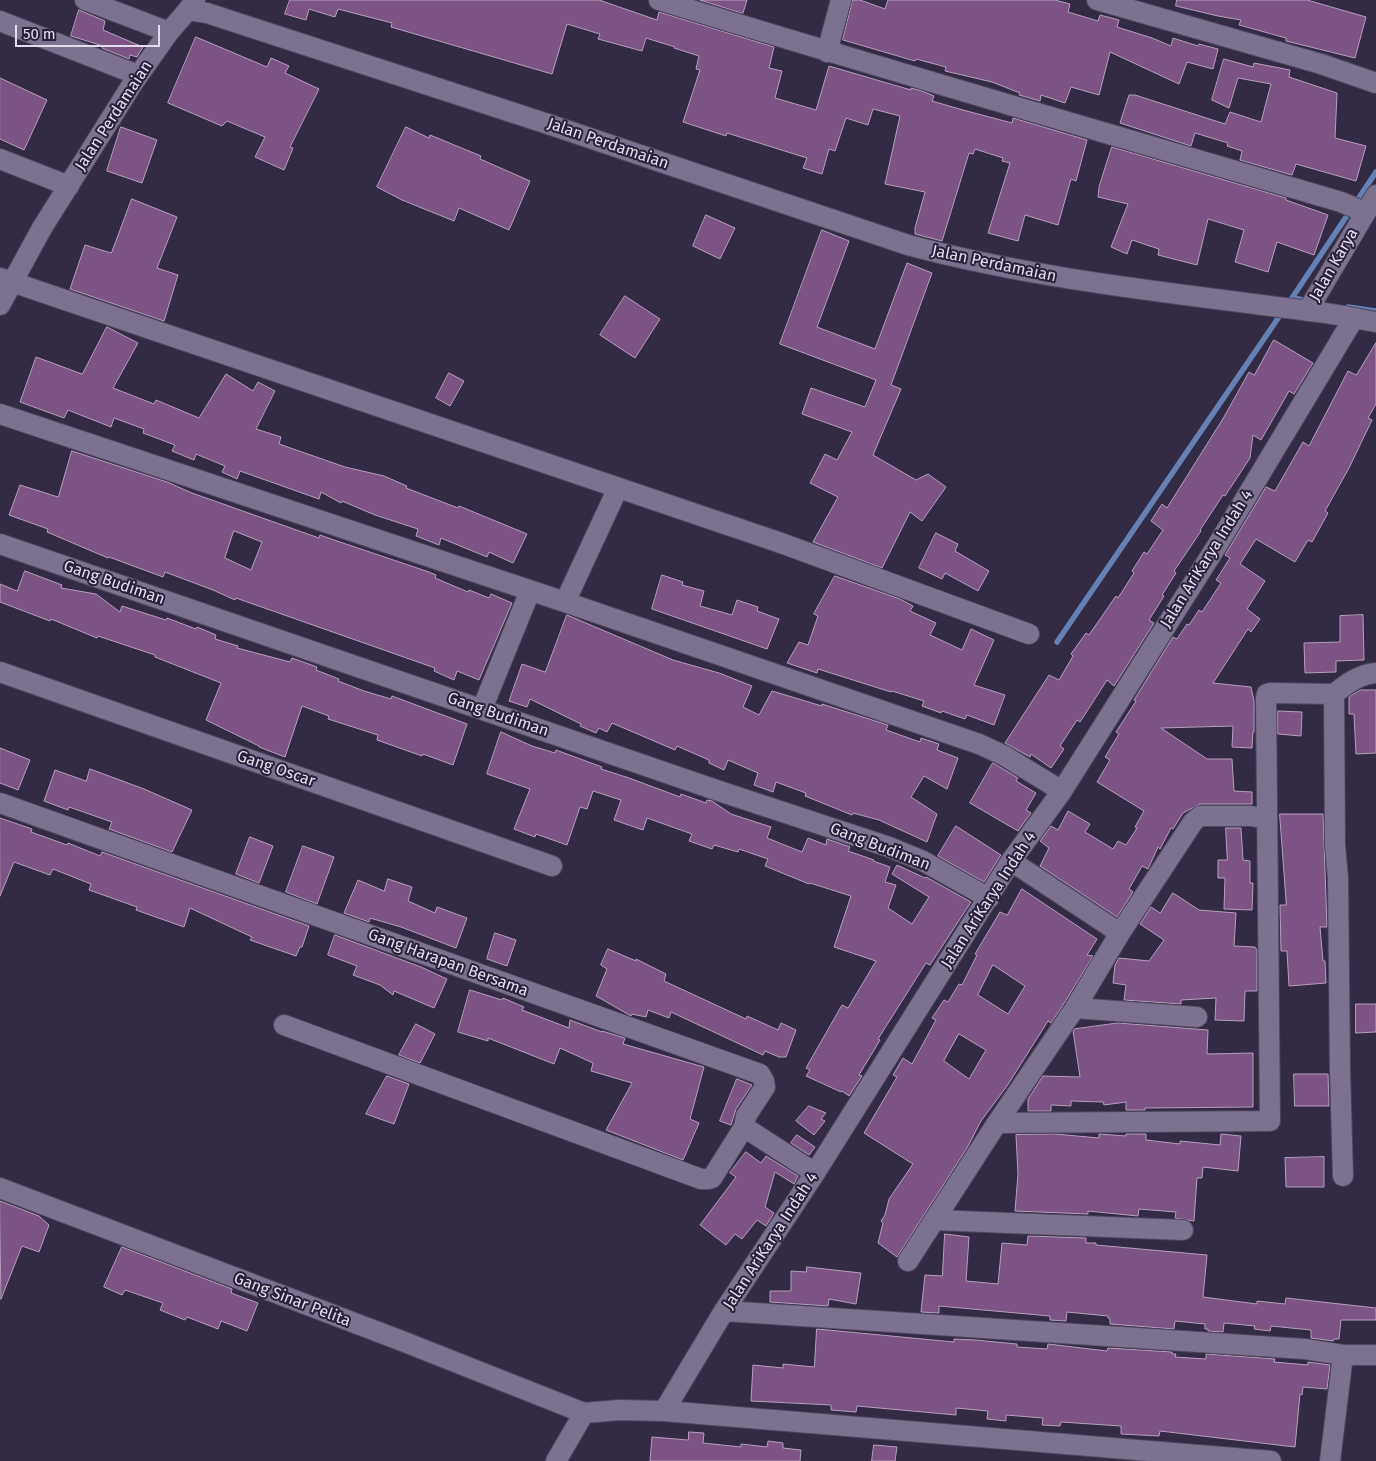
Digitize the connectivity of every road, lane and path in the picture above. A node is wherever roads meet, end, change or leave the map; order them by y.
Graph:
1 (85, 0) edge
2 (659, 0) edge
3 (841, 0) edge
4 (1097, 0) edge
5 (192, 5) edge
6 (0, 21) edge
7 (169, 32) junction
8 (827, 52) junction
9 (138, 75) junction
10 (1376, 83) edge
11 (0, 159) edge
12 (70, 186) junction
13 (1376, 195) edge
14 (1354, 208) junction
15 (6, 280) edge
16 (0, 306) edge
17 (1310, 306) junction
18 (1354, 318) junction
19 (1376, 322) edge
20 (0, 414) edge
21 (618, 488) junction
22 (0, 544) edge
23 (530, 591) junction
24 (565, 602) junction
25 (1029, 634) dead end
26 (0, 672) edge
27 (1376, 673) edge
28 (1334, 694) junction
29 (482, 709) junction
30 (1062, 791) junction
31 (0, 803) edge
32 (1266, 819) junction
33 (1011, 861) junction
34 (552, 866) dead end
35 (989, 898) junction
36 (1120, 933) junction
37 (1075, 1008) junction
38 (1198, 1017) dead end
39 (284, 1025) dead end
40 (997, 1123) junction
41 (744, 1127) junction
42 (815, 1173) junction
43 (1344, 1176) dead end
44 (0, 1188) edge
45 (934, 1220) junction
46 (1183, 1230) dead end
47 (908, 1261) dead end
48 (724, 1311) junction
49 (1343, 1355) junction
50 (1376, 1355) edge
51 (664, 1411) junction
52 (584, 1413) junction
53 (556, 1461) edge
54 (1271, 1461) edge
55 (1330, 1461) edge

1 - 7 street
2 - 8 street
3 - 8 street
4 - 10 street
5 - 7 street, Jalan Perdamaian
5 - 17 street, Jalan Perdamaian
6 - 9 street
7 - 9 street, Jalan Perdamaian
8 - 14 street
9 - 12 street, Jalan Perdamaian
11 - 12 street
12 - 15 street, Jalan Perdamaian
13 - 14 street, Jalan Karya
14 - 17 street, Jalan Karya
15 - 16 street, Jalan Perdamaian
15 - 21 street
17 - 18 street, Jalan Perdamaian
18 - 19 street, Jalan Perdamaian
18 - 30 street, Jalan AriKarya Indah 4
20 - 23 street
21 - 24 street
21 - 25 street
22 - 29 street, Gang Budiman
23 - 24 street
23 - 29 street
24 - 30 street
26 - 34 street, Gang Oscar
27 - 28 street
28 - 32 street
28 - 43 street
29 - 35 street, Gang Budiman
30 - 33 street, Jalan AriKarya Indah 4
31 - 41 street, Gang Harapan Bersama
32 - 36 street
32 - 40 street
33 - 35 street, Jalan AriKarya Indah 4
33 - 36 street
35 - 42 street, Jalan AriKarya Indah 4
36 - 37 street
37 - 38 street
37 - 40 street
39 - 41 street, Gang Harapan Bersama
40 - 45 street
41 - 42 street
42 - 48 street, Jalan AriKarya Indah 4
44 - 52 street, Gang Sinar Pelita
45 - 46 street
45 - 47 street
48 - 49 street
48 - 51 street, Jalan AriKarya Indah 4
49 - 50 street
49 - 55 street
51 - 52 street
51 - 54 street
52 - 53 street

